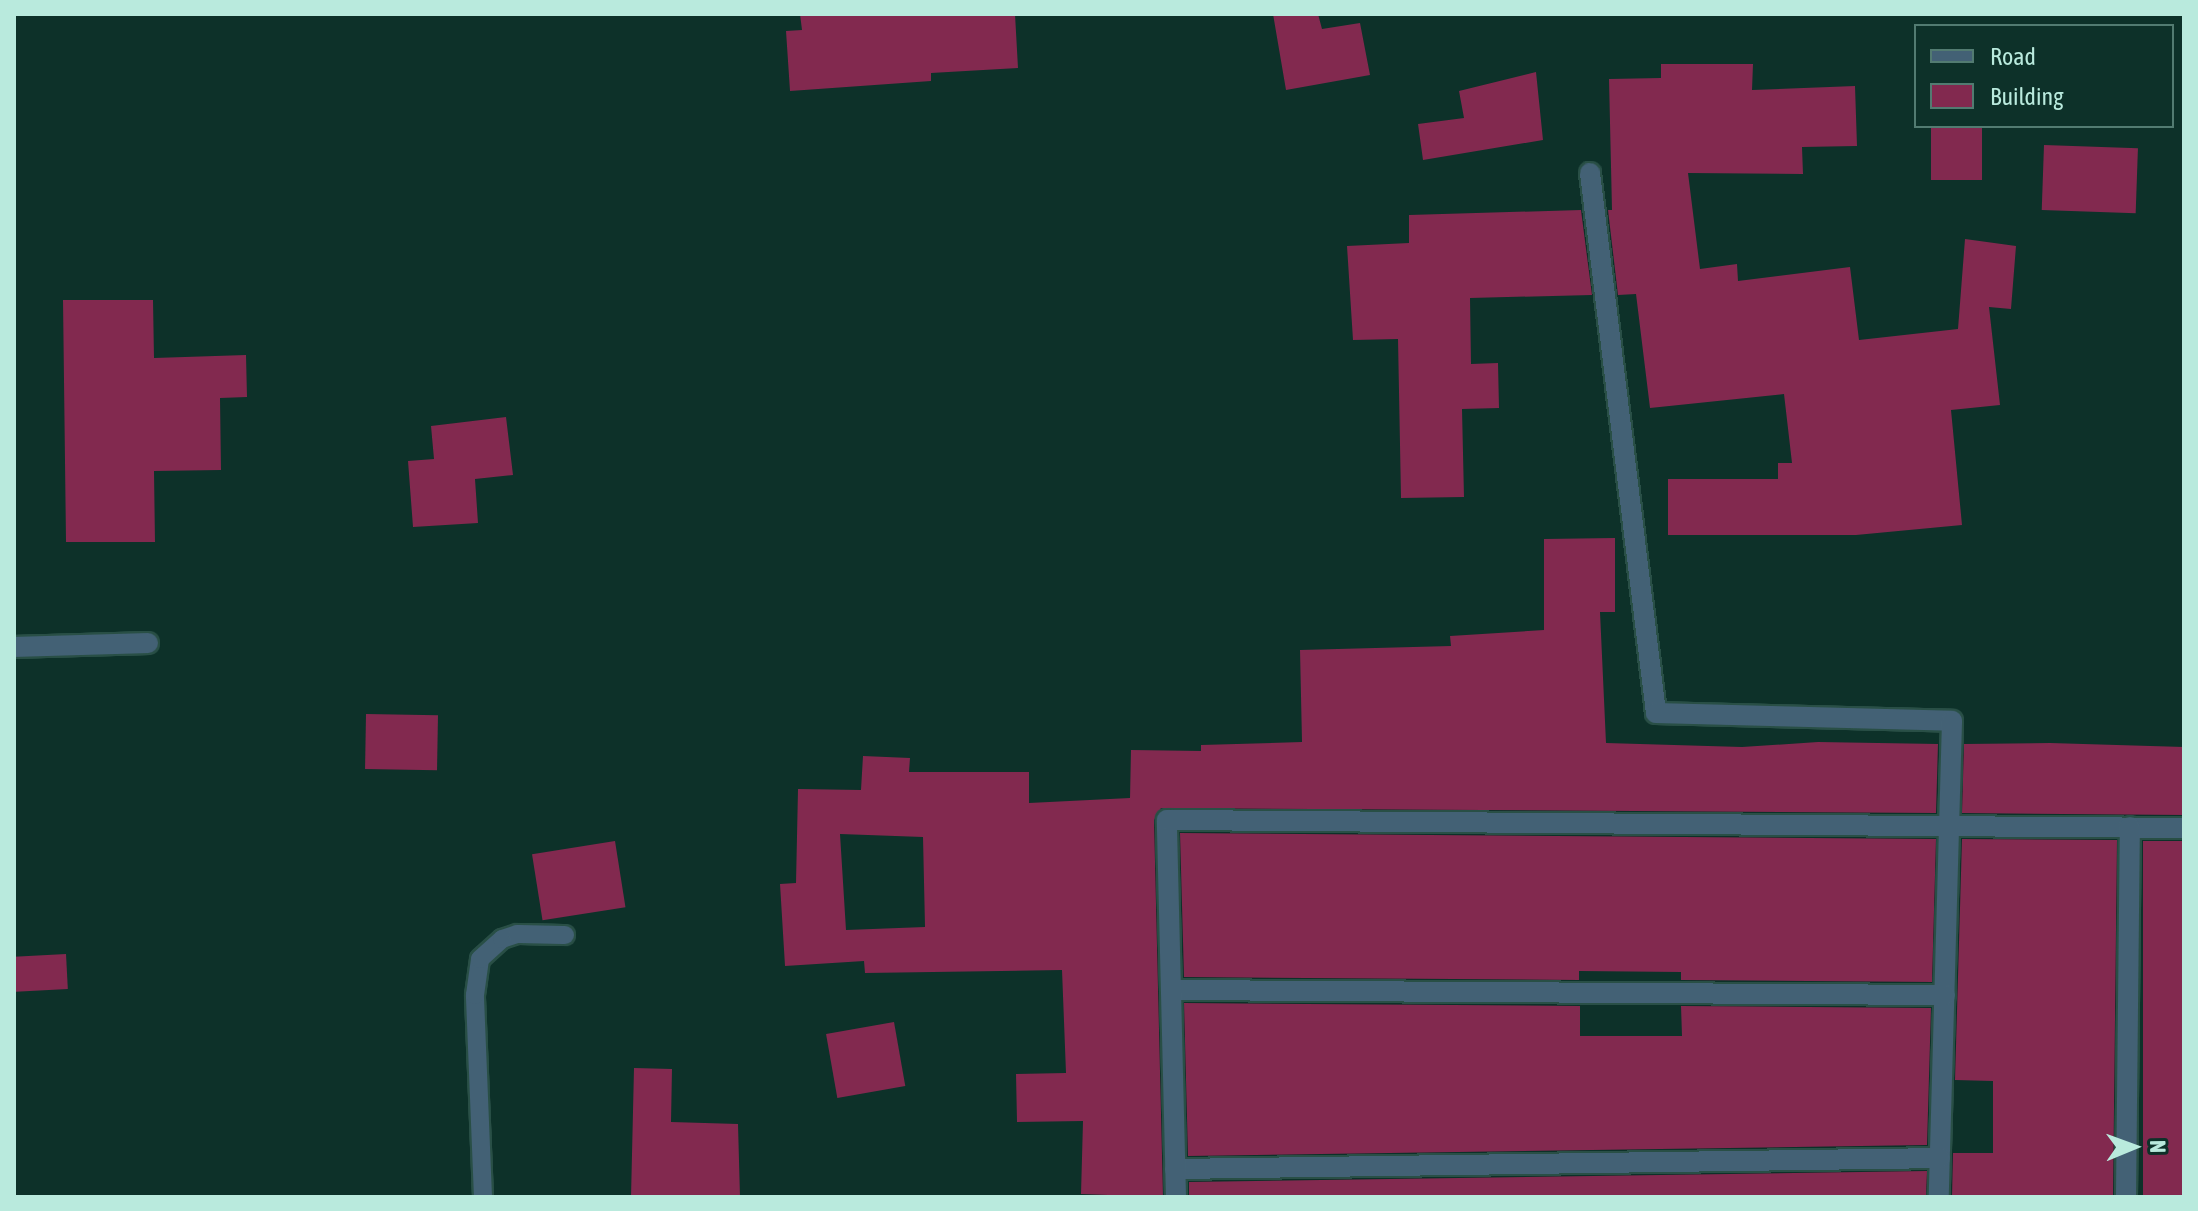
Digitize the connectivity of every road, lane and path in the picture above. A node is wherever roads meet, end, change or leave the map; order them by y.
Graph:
1 (1590, 173) dead end
2 (148, 643) dead end
3 (14, 647) edge
4 (2130, 827) junction
5 (1950, 828) junction
6 (2184, 828) edge
7 (565, 935) dead end
8 (1171, 990) junction
9 (1945, 995) junction
10 (1940, 1158) junction
11 (1175, 1169) junction
12 (483, 1197) edge
13 (1176, 1197) edge
14 (1939, 1197) edge
15 (2126, 1197) edge

1 - 5 street
2 - 3 street
4 - 5 street
4 - 6 street
4 - 15 street
5 - 8 street
5 - 9 street
7 - 12 lane
8 - 9 street
8 - 11 street
9 - 10 street
10 - 11 street
10 - 14 street
11 - 13 street

